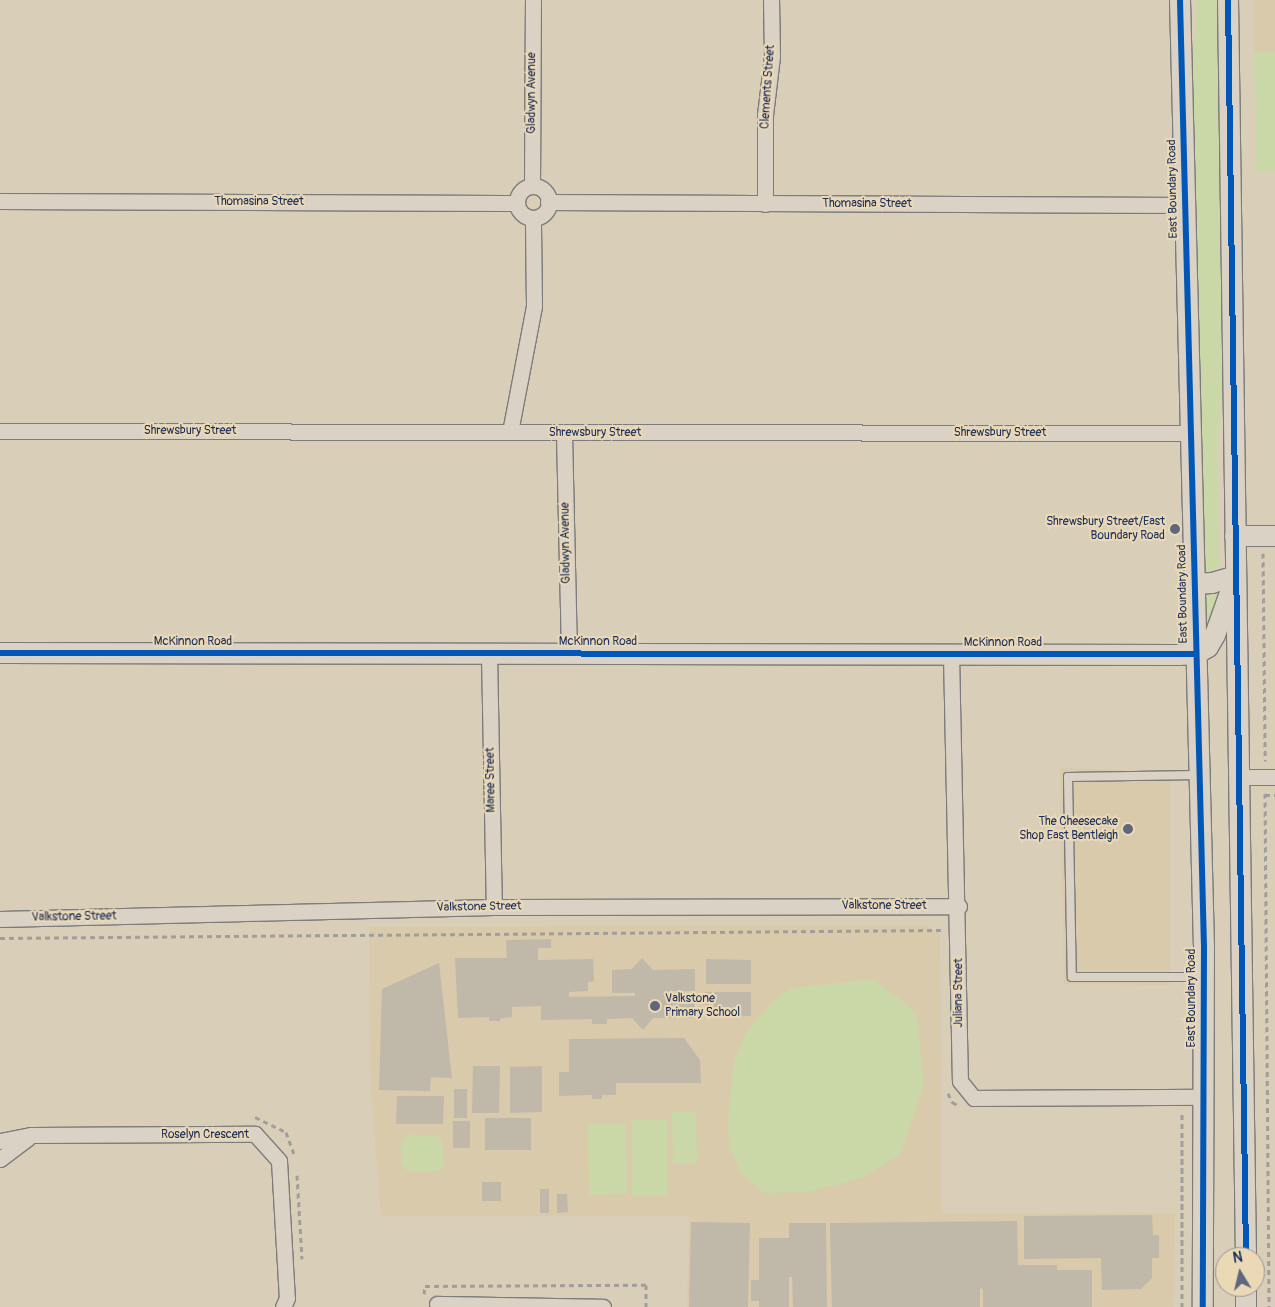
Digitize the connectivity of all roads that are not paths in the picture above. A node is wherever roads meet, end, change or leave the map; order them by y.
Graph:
1 (533, 0) edge
2 (771, 0) edge
3 (1180, 0) edge
4 (1228, 0) edge
5 (532, 186) junction
6 (0, 201) edge
7 (548, 202) junction
8 (518, 203) junction
9 (766, 204) junction
10 (1185, 205) junction
11 (533, 218) junction
12 (0, 431) edge
13 (510, 432) junction
14 (564, 433) junction
15 (1190, 433) junction
16 (1235, 536) junction
17 (1272, 544) edge
18 (1236, 576) junction
19 (1194, 584) junction
20 (0, 653) edge
21 (489, 653) junction
22 (568, 654) junction
23 (952, 654) junction
24 (1196, 654) junction
25 (1199, 775) junction
26 (1241, 777) junction
27 (1270, 777) edge
28 (959, 906) junction
29 (494, 907) junction
30 (0, 919) edge
31 (1204, 977) junction
32 (1204, 1097) junction
33 (31, 1136) junction
34 (0, 1141) edge
35 (0, 1159) edge
36 (1246, 1247) edge
37 (431, 1302) road end
38 (284, 1307) edge
39 (603, 1307) edge
40 (1203, 1307) edge

1 - 5 street, Gladwyn Avenue
2 - 9 street, Clements Street
3 - 10 main road, East Boundary Road
4 - 16 main road
5 - 7 street
5 - 8 street
6 - 8 street, Thomasina Street
7 - 9 street, Thomasina Street
7 - 11 street
8 - 11 street
9 - 10 street, Thomasina Street
10 - 15 main road, East Boundary Road
11 - 13 street
12 - 13 street, Shrewsbury Street
13 - 14 street, Shrewsbury Street
14 - 15 street, Shrewsbury Street
14 - 22 street, Gladwyn Avenue
15 - 19 main road, East Boundary Road
16 - 17 main road
16 - 18 main road
18 - 19 main road
18 - 24 main road
18 - 26 main road
19 - 24 main road, East Boundary Road
20 - 21 main road, McKinnon Road
21 - 22 main road, McKinnon Road
21 - 29 street, Maree Street
22 - 23 main road, McKinnon Road
23 - 24 main road, McKinnon Road
23 - 28 street, Juliana Street
24 - 25 main road, East Boundary Road
25 - 31 main road, East Boundary Road
25 - 31 lane
26 - 27 street
26 - 36 main road
28 - 29 street, Valkstone Street
28 - 32 street, Juliana Street
29 - 30 street, Valkstone Street
31 - 32 main road, East Boundary Road
32 - 40 main road, East Boundary Road
33 - 34 street, Roselyn Crescent
33 - 35 street
33 - 38 street, Roselyn Crescent
37 - 39 street

